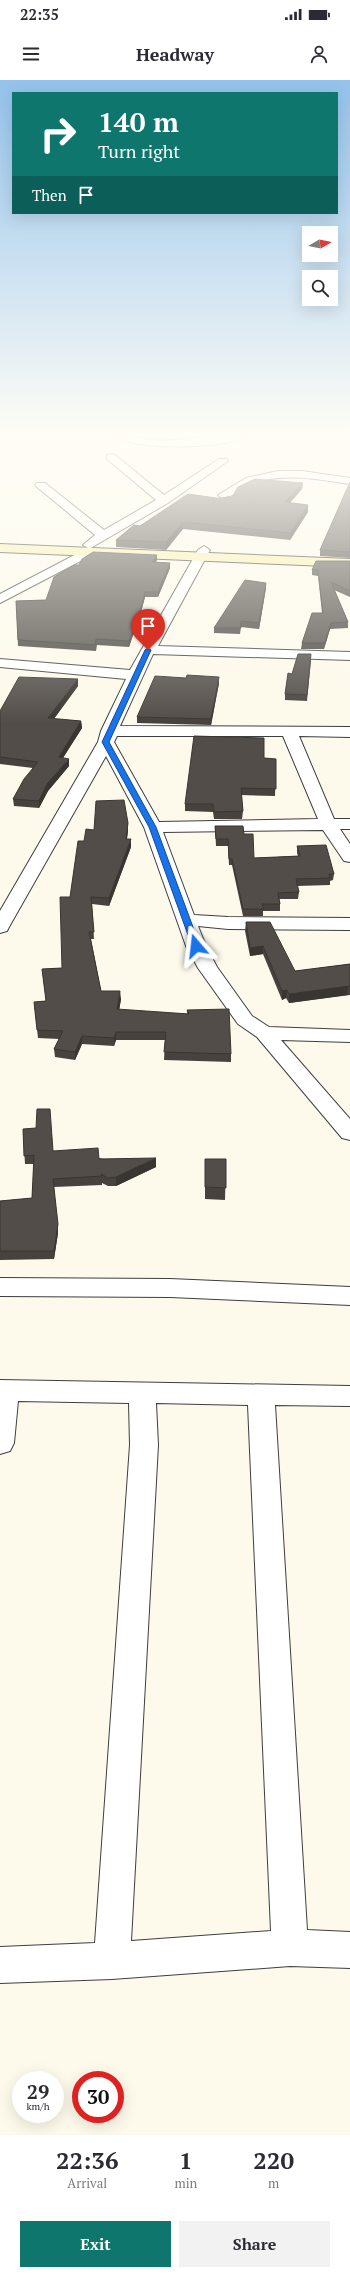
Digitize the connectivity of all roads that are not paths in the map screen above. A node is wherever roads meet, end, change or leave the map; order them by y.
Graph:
1 (100, 532) edge
2 (107, 532) edge
3 (103, 534) junction
4 (0, 541) edge
5 (0, 548) edge
6 (89, 548) junction
7 (203, 554) junction
8 (350, 555) edge
9 (350, 563) edge
10 (0, 599) edge
11 (148, 650) junction
12 (350, 656) edge
13 (0, 663) edge
14 (135, 675) junction
15 (289, 731) junction
16 (350, 732) edge
17 (108, 736) junction
18 (328, 824) junction
19 (350, 824) edge
20 (153, 827) junction
21 (350, 857) edge
22 (188, 920) junction
23 (350, 924) edge
24 (0, 927) edge
25 (264, 1033) junction
26 (350, 1036) edge
27 (350, 1133) edge
28 (0, 1287) edge
29 (350, 1296) edge
30 (3, 1390) edge
31 (142, 1392) junction
32 (261, 1394) junction
33 (350, 1396) edge
34 (0, 1443) edge
35 (290, 1948) junction
36 (350, 1950) edge
37 (112, 1961) junction
38 (0, 1965) edge

1 - 3 street
2 - 3 street
3 - 6 street
4 - 6 main road
5 - 6 main road
6 - 7 main road
6 - 10 street
7 - 8 main road
7 - 9 main road
7 - 11 street
11 - 12 street
11 - 14 street
13 - 14 street
14 - 17 street
15 - 16 street
15 - 17 street
15 - 18 street
17 - 20 street
17 - 24 street
18 - 19 street
18 - 20 street
18 - 21 street
20 - 22 street
22 - 23 street
22 - 25 street
25 - 26 street
25 - 27 street
28 - 29 street
30 - 31 street
30 - 34 street
31 - 32 street
31 - 37 street
32 - 33 street
32 - 35 street
35 - 36 street
35 - 37 street
37 - 38 street

